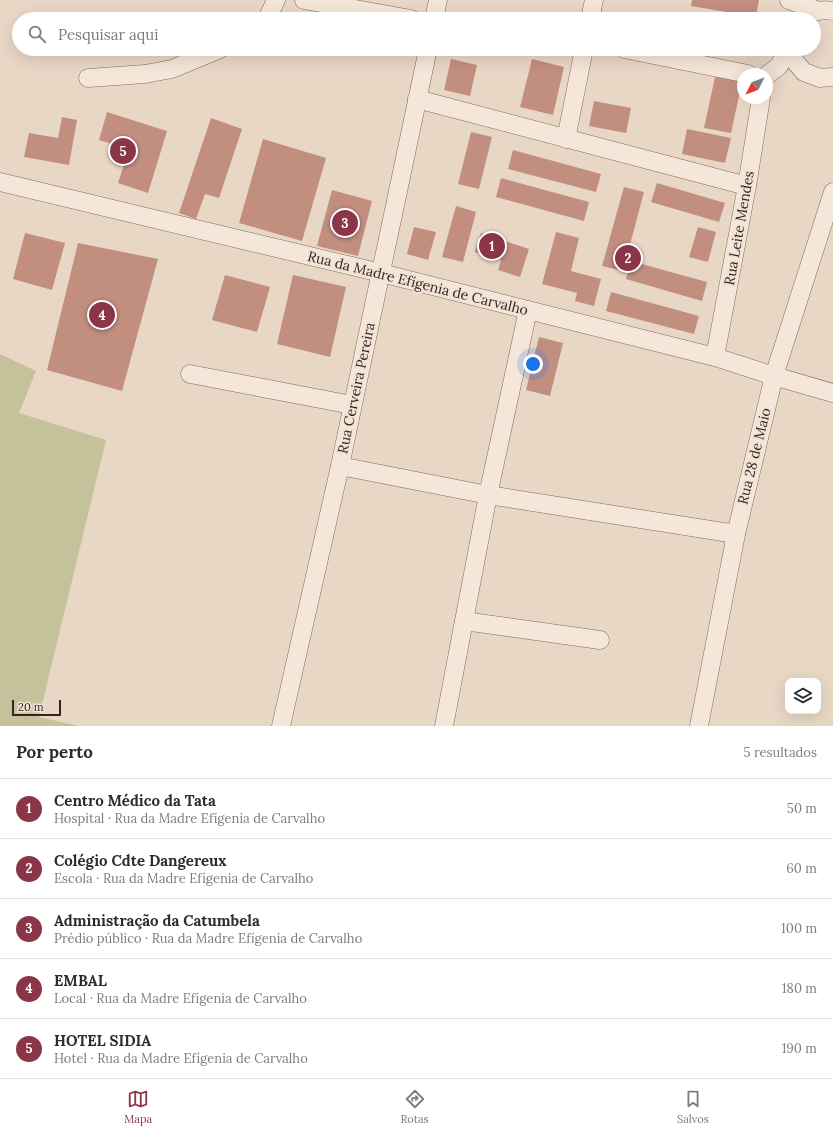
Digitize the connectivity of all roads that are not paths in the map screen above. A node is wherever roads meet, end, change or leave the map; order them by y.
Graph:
1 (276, 0) edge
2 (304, 0) edge
3 (438, 0) edge
4 (594, 0) edge
5 (788, 0) edge
6 (270, 12) edge
7 (372, 12) edge
8 (435, 12) edge
9 (591, 12) edge
10 (789, 12) edge
11 (813, 12) edge
12 (203, 56) edge
13 (426, 56) edge
14 (583, 56) edge
15 (659, 56) edge
16 (782, 56) edge
17 (792, 56) edge
18 (773, 70) edge
19 (737, 72) edge
20 (804, 72) junction
21 (88, 78) dead end
22 (831, 78) edge
23 (417, 99) junction
24 (759, 104) edge
25 (566, 139) junction
26 (0, 182) edge
27 (747, 186) junction
28 (833, 192) edge
29 (381, 273) junction
30 (528, 310) junction
31 (715, 357) junction
32 (190, 374) dead end
33 (774, 376) junction
34 (833, 394) edge
35 (352, 405) junction
36 (340, 466) junction
37 (488, 495) junction
38 (736, 534) junction
39 (464, 621) junction
40 (600, 640) dead end
41 (281, 726) edge
42 (444, 726) edge
43 (699, 726) edge

1 - 6 street
2 - 7 street
3 - 8 street
4 - 9 street
5 - 10 street
5 - 11 street
12 - 21 street
13 - 23 street, Rua Cerveira Pereira
14 - 25 street
15 - 19 street
16 - 18 street
17 - 20 street
18 - 20 street
20 - 22 street
23 - 25 street
23 - 29 street, Rua Cerveira Pereira
24 - 27 street, Rua Leite Mendes
25 - 27 street
26 - 29 street, Rua da Madre Efígenia de Carvalho
27 - 31 street, Rua Leite Mendes
28 - 33 street, Rua 28 de Maio
29 - 30 street, Rua da Madre Efígenia de Carvalho
29 - 35 street, Rua Cerveira Pereira
30 - 31 street, Rua da Madre Efígenia de Carvalho
30 - 37 street
31 - 33 street, Rua da Madre Efígenia de Carvalho
32 - 35 street
33 - 34 street, Rua da Madre Efígenia de Carvalho
33 - 38 street, Rua 28 de Maio
35 - 36 street, Rua Cerveira Pereira
36 - 37 street
36 - 41 street, Rua Cerveira Pereira
37 - 38 street
37 - 39 street
38 - 43 street, Rua 28 de Maio
39 - 40 street
39 - 42 street

